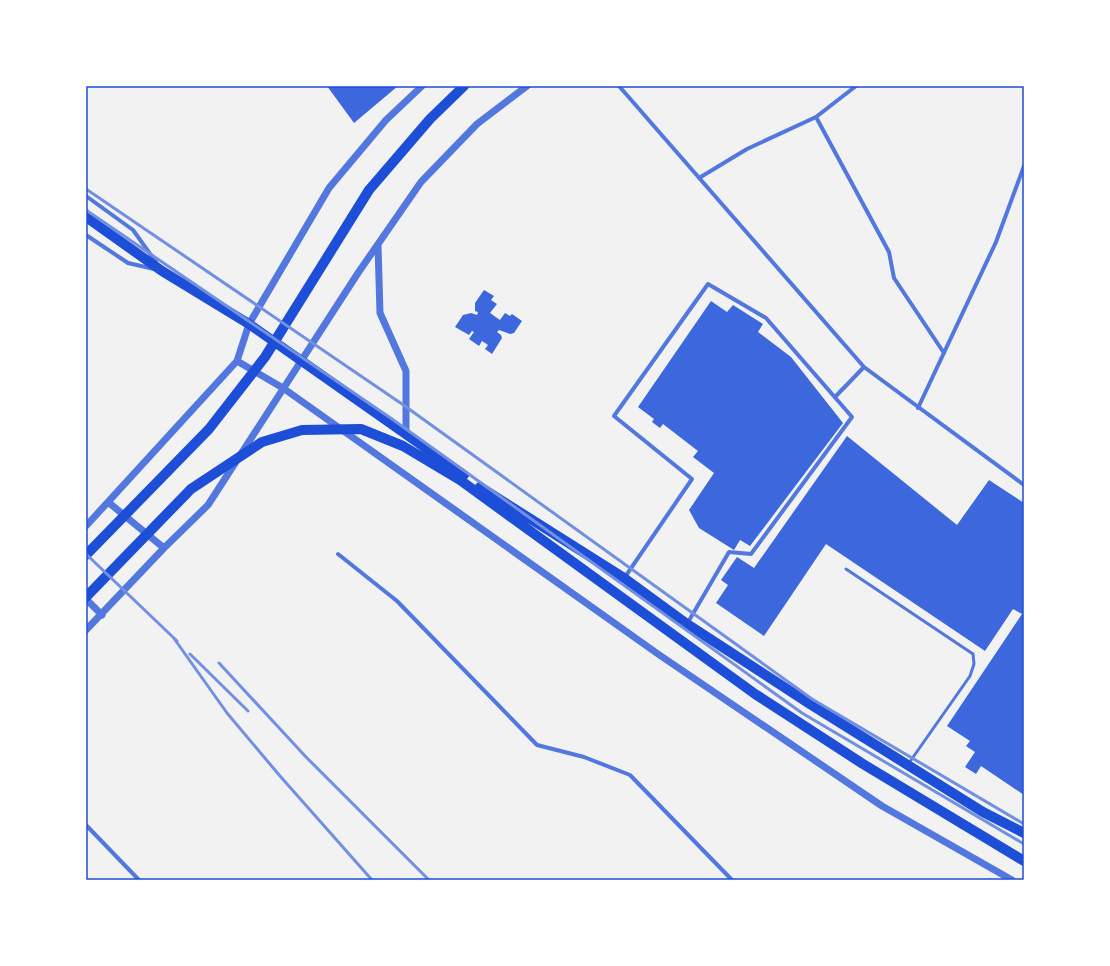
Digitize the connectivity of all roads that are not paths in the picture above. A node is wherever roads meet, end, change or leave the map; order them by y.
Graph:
1 (422, 86) edge
2 (464, 86) edge
3 (527, 86) edge
4 (619, 86) edge
5 (856, 86) edge
6 (816, 117) junction
7 (1024, 166) edge
8 (699, 178) junction
9 (86, 196) edge
10 (86, 217) edge
11 (86, 235) edge
12 (378, 244) junction
13 (162, 272) junction
14 (249, 324) junction
15 (944, 353) junction
16 (237, 361) junction
17 (301, 362) junction
18 (864, 367) junction
19 (283, 388) junction
20 (835, 397) junction
21 (918, 408) junction
22 (406, 435) junction
23 (1024, 485) edge
24 (108, 502) junction
25 (86, 526) edge
26 (164, 548) junction
27 (338, 554) dead end
28 (86, 555) edge
29 (846, 569) dead end
30 (624, 578) junction
31 (86, 598) edge
32 (102, 615) junction
33 (687, 624) junction
34 (86, 630) edge
35 (908, 765) junction
36 (86, 825) edge
37 (1024, 833) edge
38 (1024, 861) edge
39 (139, 880) edge
40 (732, 880) edge
41 (1012, 880) edge

1 - 14 street
2 - 28 main road
3 - 12 street
4 - 8 street
5 - 6 street
6 - 8 street
6 - 15 street
7 - 15 street
8 - 18 street
9 - 13 street
10 - 13 main road
11 - 13 street
12 - 17 street
12 - 22 street
13 - 14 main road
14 - 16 street
14 - 17 main road
15 - 21 street
16 - 19 street
16 - 24 street
17 - 19 street
17 - 22 main road
18 - 20 street
18 - 21 street
19 - 26 street
19 - 41 street
20 - 30 street
20 - 33 street
21 - 23 street
22 - 30 main road
24 - 25 street
24 - 26 street
26 - 32 street
27 - 40 street
29 - 35 lane
30 - 33 main road
31 - 32 street
31 - 38 main road
32 - 34 street
33 - 35 main road
35 - 37 main road
36 - 39 street

